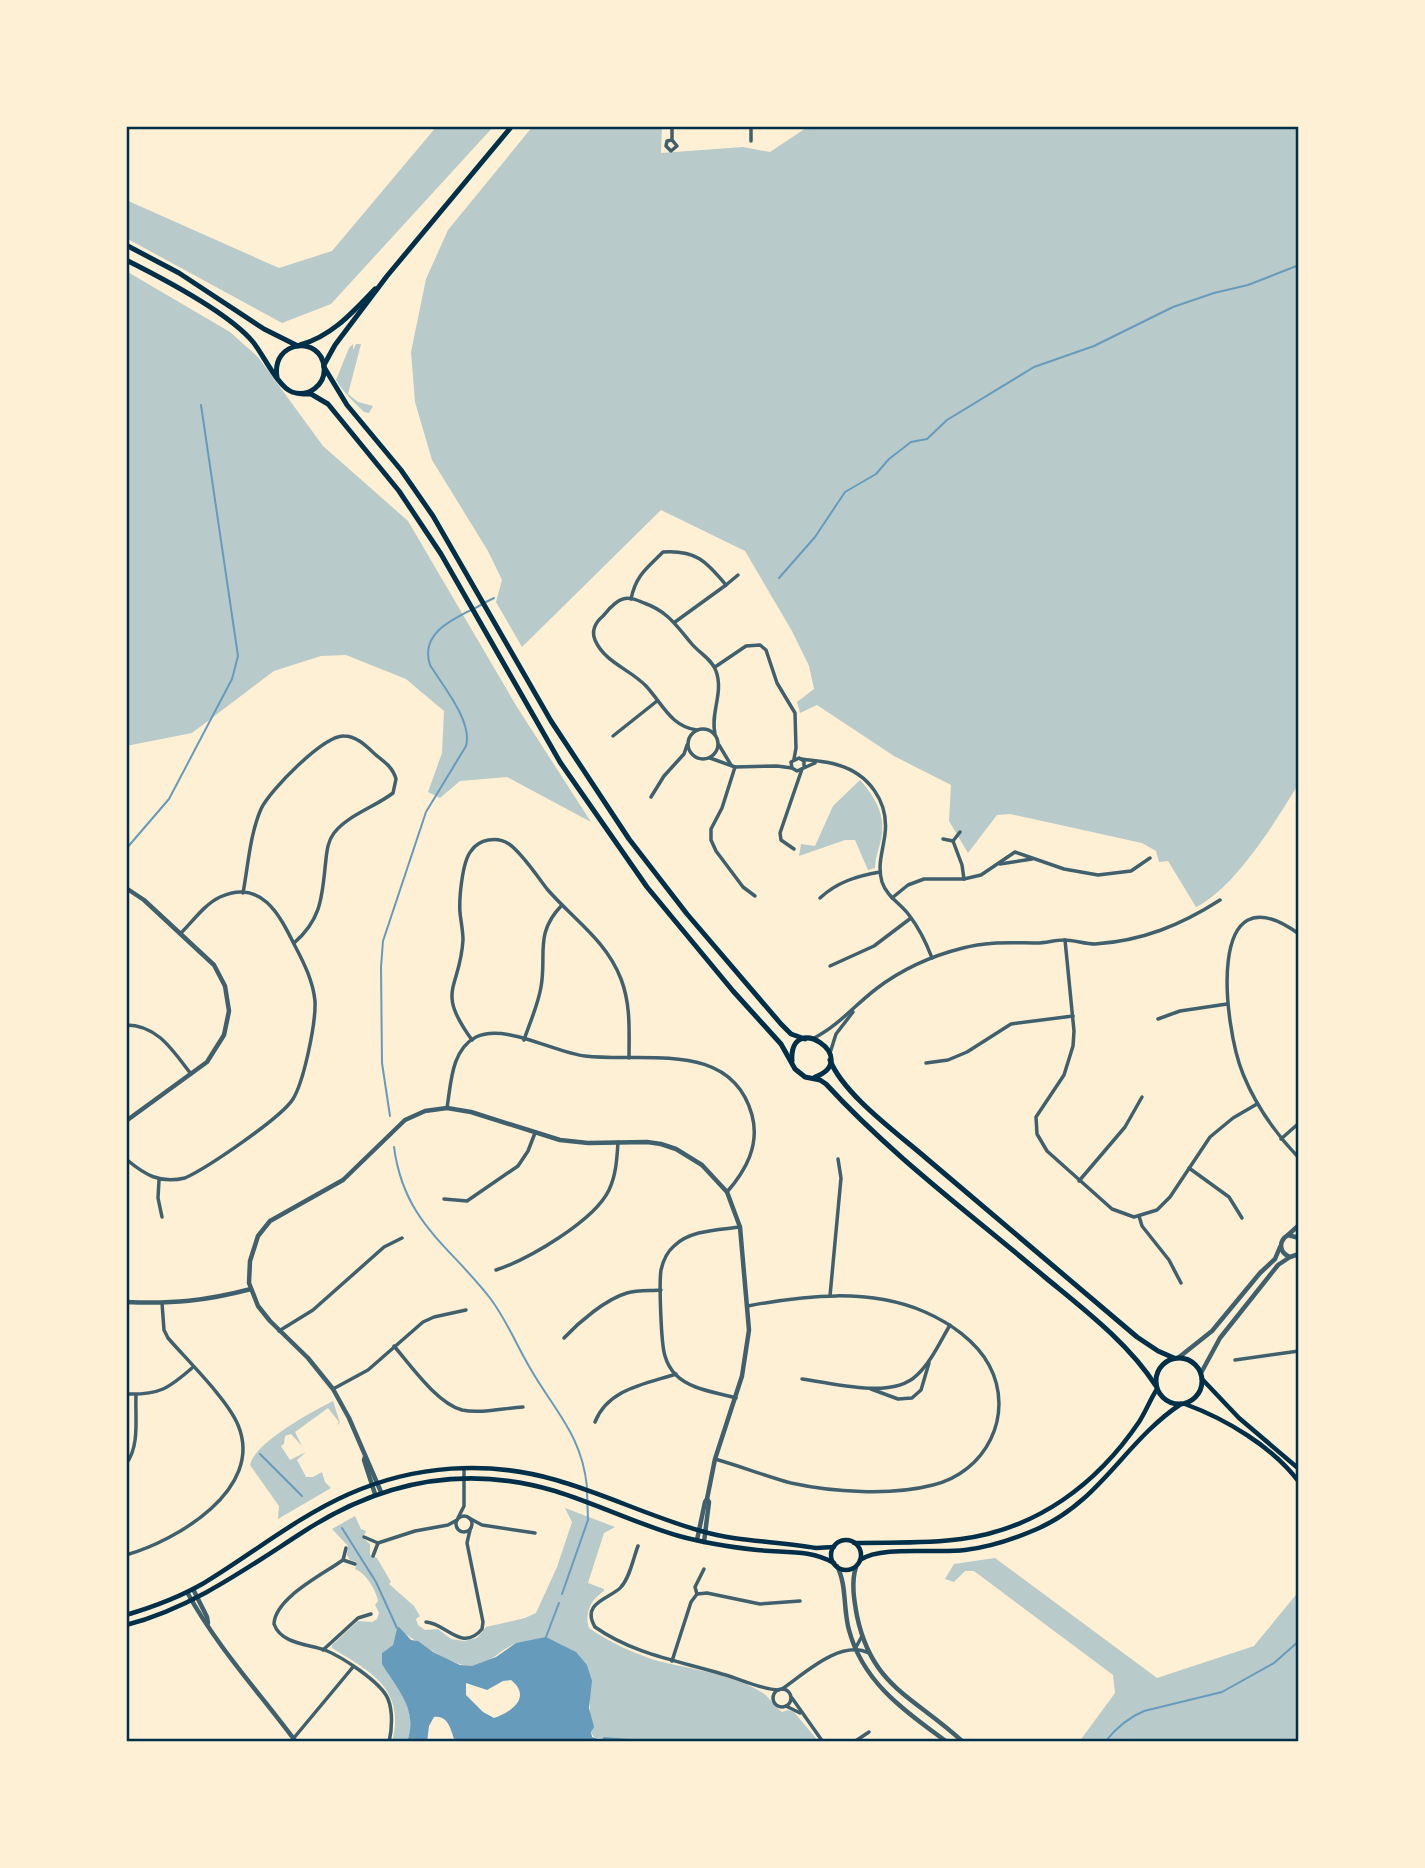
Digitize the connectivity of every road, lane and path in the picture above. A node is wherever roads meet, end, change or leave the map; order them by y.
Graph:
1 (512, 126) edge
2 (672, 126) edge
3 (751, 126) edge
4 (672, 140) dead end
5 (751, 141) dead end
6 (126, 245) edge
7 (126, 260) edge
8 (387, 276) junction
9 (299, 346) junction
10 (324, 366) junction
11 (277, 377) junction
12 (300, 394) junction
13 (738, 575) dead end
14 (726, 585) junction
15 (631, 598) junction
16 (675, 622) junction
17 (715, 667) junction
18 (657, 701) junction
19 (714, 717) junction
20 (681, 726) junction
21 (699, 730) junction
22 (715, 734) junction
23 (613, 736) dead end
24 (688, 742) junction
25 (719, 745) junction
26 (796, 748) junction
27 (695, 757) junction
28 (710, 758) junction
29 (800, 758) junction
30 (793, 760) junction
31 (679, 761) junction
32 (817, 762) junction
33 (777, 766) junction
34 (734, 767) junction
35 (803, 767) junction
36 (793, 769) junction
37 (798, 782) junction
38 (651, 797) dead end
39 (960, 832) dead end
40 (943, 839) dead end
41 (953, 841) junction
42 (794, 849) dead end
43 (1150, 858) dead end
44 (1032, 859) junction
45 (1000, 864) junction
46 (880, 872) junction
47 (964, 879) junction
48 (126, 888) edge
49 (243, 893) junction
50 (755, 896) dead end
51 (820, 898) dead end
52 (892, 898) junction
53 (1220, 900) dead end
54 (562, 905) junction
55 (911, 918) junction
56 (181, 933) junction
57 (1299, 933) edge
58 (1065, 940) junction
59 (294, 943) junction
60 (932, 958) junction
61 (830, 966) dead end
62 (859, 1004) junction
63 (1227, 1004) junction
64 (1073, 1016) junction
65 (1158, 1019) dead end
66 (126, 1025) edge
67 (814, 1038) junction
68 (804, 1039) junction
69 (472, 1040) junction
70 (524, 1040) junction
71 (830, 1057) junction
72 (629, 1058) junction
73 (792, 1063) junction
74 (926, 1063) dead end
75 (191, 1074) junction
76 (812, 1077) junction
77 (1142, 1097) dead end
78 (1257, 1104) junction
79 (447, 1108) junction
80 (126, 1121) edge
81 (1299, 1123) edge
82 (535, 1133) junction
83 (1281, 1139) junction
84 (618, 1142) junction
85 (1299, 1157) edge
86 (838, 1159) dead end
87 (126, 1160) edge
88 (1189, 1168) junction
89 (159, 1180) junction
90 (1079, 1181) junction
91 (726, 1192) junction
92 (444, 1199) dead end
93 (1139, 1216) junction
94 (162, 1217) dead end
95 (1242, 1218) dead end
96 (1299, 1225) edge
97 (740, 1227) junction
98 (1288, 1235) junction
99 (402, 1237) dead end
100 (1299, 1238) edge
101 (1280, 1247) junction
102 (1296, 1256) edge
103 (496, 1270) dead end
104 (1181, 1283) dead end
105 (251, 1289) junction
106 (661, 1290) junction
107 (830, 1296) junction
108 (126, 1302) edge
109 (163, 1303) junction
110 (748, 1306) junction
111 (466, 1310) dead end
112 (950, 1325) junction
113 (279, 1331) junction
114 (564, 1338) dead end
115 (394, 1346) junction
116 (936, 1348) junction
117 (1299, 1351) edge
118 (1176, 1358) junction
119 (1235, 1360) dead end
120 (193, 1367) junction
121 (676, 1374) junction
122 (1202, 1376) junction
123 (802, 1379) dead end
124 (856, 1386) junction
125 (1156, 1387) junction
126 (333, 1389) junction
127 (126, 1394) edge
128 (136, 1395) junction
129 (736, 1398) junction
130 (1183, 1404) junction
131 (523, 1407) dead end
132 (595, 1422) dead end
133 (715, 1459) junction
134 (126, 1464) edge
135 (464, 1468) junction
136 (1299, 1469) edge
137 (464, 1478) junction
138 (1299, 1482) edge
139 (375, 1484) junction
140 (382, 1492) junction
141 (375, 1494) junction
142 (464, 1506) junction
143 (469, 1518) junction
144 (458, 1519) junction
145 (448, 1525) junction
146 (482, 1525) junction
147 (459, 1530) junction
148 (470, 1530) junction
149 (702, 1532) junction
150 (535, 1533) dead end
151 (365, 1537) dead end
152 (696, 1540) junction
153 (704, 1542) junction
154 (378, 1543) junction
155 (467, 1543) junction
156 (854, 1543) junction
157 (638, 1546) dead end
158 (834, 1546) junction
159 (346, 1548) dead end
160 (126, 1556) edge
161 (373, 1556) dead end
162 (343, 1560) junction
163 (860, 1560) junction
164 (355, 1564) dead end
165 (835, 1565) junction
166 (856, 1567) junction
167 (704, 1569) dead end
168 (190, 1591) junction
169 (697, 1594) junction
170 (195, 1600) junction
171 (800, 1601) dead end
172 (370, 1614) dead end
173 (126, 1615) edge
174 (426, 1622) dead end
175 (126, 1625) edge
176 (862, 1636) junction
177 (855, 1649) junction
178 (323, 1650) junction
179 (869, 1653) junction
180 (672, 1661) junction
181 (354, 1667) junction
182 (796, 1679) junction
183 (763, 1688) junction
184 (780, 1690) junction
185 (790, 1695) junction
186 (774, 1700) junction
187 (786, 1706) junction
188 (802, 1714) junction
189 (869, 1732) dead end
190 (295, 1740) edge
191 (389, 1742) edge
192 (823, 1742) edge
193 (854, 1742) edge
194 (947, 1742) edge
195 (963, 1742) edge

1 - 8 main road
2 - 4 street
3 - 5 street
6 - 9 main road
7 - 11 main road
8 - 9 main road
8 - 10 main road
9 - 10 main road
9 - 11 main road
10 - 12 main road
10 - 68 main road
11 - 12 main road
12 - 73 main road
13 - 14 street
14 - 15 street
14 - 16 street
15 - 16 street
15 - 18 street
16 - 17 street
17 - 19 street
17 - 26 street
18 - 20 street
18 - 23 street
19 - 21 street
19 - 22 street
20 - 21 street
20 - 24 street
21 - 22 street
21 - 24 street
22 - 25 street
24 - 27 street
24 - 31 street
25 - 28 street
25 - 34 street
26 - 29 street
26 - 30 street
27 - 28 street
27 - 31 street
28 - 34 street
29 - 30 street
29 - 32 street
29 - 35 street
30 - 33 street
30 - 36 street
31 - 38 street
32 - 35 street
32 - 46 street
33 - 34 street
33 - 36 street
34 - 50 street
35 - 36 street
35 - 37 street
36 - 37 street
37 - 42 street
39 - 41 street
40 - 41 street
41 - 47 street
43 - 44 street
44 - 45 street
44 - 45 street
45 - 47 street
46 - 51 street
46 - 52 street
47 - 52 street
48 - 56 street
49 - 56 street
49 - 59 street
49 - 59 street
52 - 55 street
53 - 58 street
54 - 69 street
54 - 70 street
54 - 72 street
55 - 60 street
55 - 61 street
56 - 75 street
57 - 63 street
58 - 60 street
58 - 64 street
59 - 89 street
60 - 62 street
62 - 67 street
62 - 71 street
63 - 65 street
63 - 78 street
64 - 74 street
64 - 90 street
66 - 75 street
67 - 68 main road
67 - 71 main road
68 - 73 main road
69 - 70 street
69 - 79 street
70 - 72 street
71 - 76 main road
71 - 118 main road
72 - 91 street
73 - 76 main road
75 - 80 street
76 - 125 main road
77 - 90 street
78 - 83 street
78 - 88 street
79 - 82 street
79 - 105 street
81 - 83 street
82 - 84 street
82 - 92 street
83 - 85 street
84 - 91 street
84 - 103 street
86 - 107 street
87 - 89 street
88 - 93 street
88 - 95 street
89 - 94 street
90 - 93 street
91 - 97 street
93 - 104 street
96 - 98 street
97 - 106 street
97 - 110 street
98 - 100 street
98 - 101 street
99 - 113 street
101 - 102 street
101 - 118 street
102 - 122 street
105 - 109 street
105 - 113 street
106 - 114 street
106 - 121 street
107 - 110 street
107 - 112 street
108 - 109 street
109 - 120 street
110 - 129 street
111 - 115 street
112 - 116 street
112 - 133 street
113 - 126 street
115 - 126 street
115 - 131 street
116 - 124 street
116 - 124 street
117 - 119 street
118 - 122 main road
118 - 125 main road
120 - 128 street
120 - 160 street
121 - 129 street
121 - 132 street
122 - 130 main road
122 - 136 main road
123 - 124 street
125 - 130 main road
125 - 156 main road
126 - 139 street
127 - 128 street
128 - 134 street
129 - 133 street
130 - 138 main road
130 - 163 main road
133 - 149 street
135 - 137 street
135 - 139 main road
135 - 149 main road
137 - 140 main road
137 - 142 street
137 - 152 main road
139 - 140 street
139 - 141 street
139 - 168 main road
140 - 141 main road
141 - 170 main road
142 - 143 street
142 - 144 street
143 - 144 street
143 - 146 street
143 - 148 street
144 - 145 street
144 - 147 street
145 - 147 street
145 - 154 street
146 - 148 street
146 - 150 street
147 - 148 street
147 - 155 street
148 - 155 street
149 - 152 street
149 - 153 street
149 - 158 main road
151 - 154 street
152 - 153 main road
153 - 165 main road
154 - 161 street
155 - 174 street
156 - 158 main road
156 - 163 main road
157 - 180 street
158 - 165 main road
159 - 162 street
162 - 164 street
162 - 178 street
163 - 166 main road
165 - 166 main road
165 - 177 street
166 - 176 street
167 - 169 street
168 - 170 street
168 - 173 main road
169 - 171 street
169 - 180 street
170 - 175 main road
170 - 190 street
172 - 178 street
176 - 177 street
176 - 179 street
177 - 179 street
177 - 182 street
177 - 194 street
178 - 181 street
179 - 195 street
180 - 183 street
181 - 190 street
181 - 191 street
182 - 184 street
182 - 185 street
183 - 184 street
183 - 186 street
184 - 185 street
184 - 186 street
185 - 187 street
185 - 188 street
186 - 187 street
187 - 188 street
188 - 192 street
189 - 193 street

